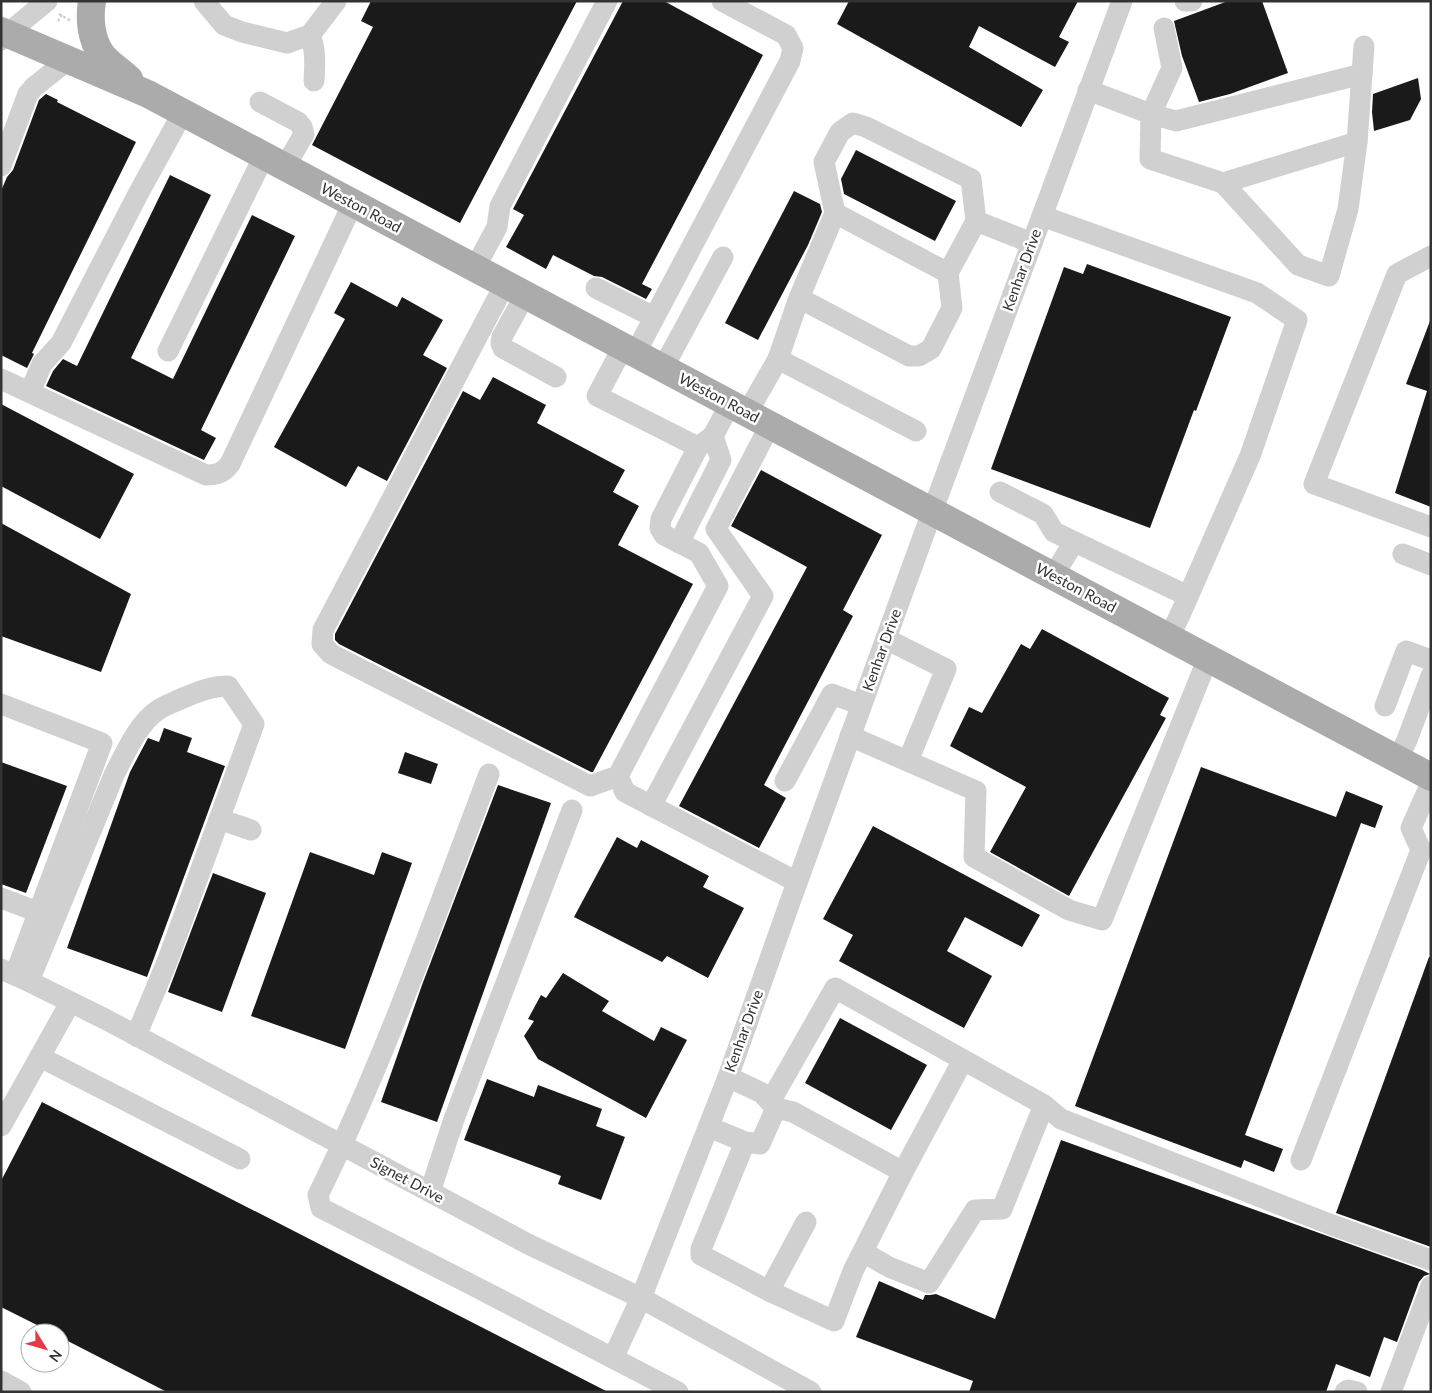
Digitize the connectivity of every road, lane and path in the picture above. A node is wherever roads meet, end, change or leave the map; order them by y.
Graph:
1 (92, 1) edge
2 (204, 1) edge
3 (336, 1) edge
4 (608, 1) edge
5 (722, 1) edge
6 (1122, 1) edge
7 (1185, 1) edge
8 (1192, 1) edge
9 (54, 10) edge
10 (58, 21) dead end
11 (74, 22) dead end
12 (1164, 28) dead end
13 (3, 35) edge
14 (310, 35) junction
15 (1364, 46) dead end
16 (68, 60) junction
17 (1362, 74) junction
18 (314, 81) dead end
19 (1088, 90) junction
20 (148, 94) junction
21 (260, 102) dead end
22 (183, 112) junction
23 (1151, 114) junction
24 (1357, 142) junction
25 (275, 161) junction
26 (1, 166) edge
27 (1223, 183) junction
28 (353, 203) junction
29 (835, 214) junction
30 (1042, 216) junction
31 (976, 220) junction
32 (1032, 242) junction
33 (1431, 256) edge
34 (723, 257) dead end
35 (475, 268) junction
36 (948, 273) junction
37 (596, 288) dead end
38 (515, 289) junction
39 (799, 298) junction
40 (654, 318) junction
41 (629, 350) junction
42 (168, 351) dead end
43 (778, 359) junction
44 (663, 368) junction
45 (556, 377) dead end
46 (1, 379) edge
47 (30, 392) junction
48 (749, 414) junction
49 (916, 432) dead end
50 (705, 442) junction
51 (1000, 492) dead end
52 (932, 512) junction
53 (1431, 527) edge
54 (1074, 542) junction
55 (1403, 554) dead end
56 (1431, 565) edge
57 (1053, 576) junction
58 (1188, 596) junction
59 (1168, 637) junction
60 (886, 639) junction
61 (1208, 658) junction
62 (1431, 660) edge
63 (1431, 676) edge
64 (1, 704) edge
65 (861, 705) junction
66 (1385, 706) dead end
67 (850, 736) junction
68 (1398, 759) junction
69 (908, 761) junction
70 (489, 774) dead end
71 (618, 776) junction
72 (1431, 777) edge
73 (785, 781) dead end
74 (1431, 783) edge
75 (651, 806) junction
76 (572, 810) dead end
77 (219, 819) junction
78 (251, 830) dead end
79 (1426, 846) edge
80 (797, 882) junction
81 (1, 898) edge
82 (38, 912) junction
83 (15, 975) edge
84 (70, 1002) junction
85 (136, 1036) junction
86 (40, 1056) junction
87 (963, 1060) junction
88 (728, 1077) junction
89 (773, 1105) junction
90 (1044, 1105) junction
91 (1, 1126) edge
92 (708, 1127) junction
93 (745, 1142) junction
94 (342, 1145) junction
95 (240, 1159) dead end
96 (1301, 1160) dead end
97 (903, 1172) junction
98 (430, 1192) junction
99 (806, 1222) dead end
100 (863, 1252) junction
101 (1431, 1260) edge
102 (1431, 1286) edge
103 (769, 1291) junction
104 (641, 1298) junction
105 (613, 1358) junction
106 (1, 1382) edge
107 (21, 1392) edge
108 (678, 1392) edge
109 (811, 1392) edge
110 (1345, 1392) edge
111 (1357, 1392) edge
112 (1391, 1392) edge

1 - 20 main road
2 - 14 street
3 - 14 street
4 - 35 street
5 - 40 street
6 - 19 street, Kenhar Drive
7 - 8 street
9 - 10 path
9 - 11 path
9 - 13 street
12 - 23 street
13 - 16 main road, Weston Road
14 - 18 street
15 - 17 street
16 - 20 main road, Weston Road
16 - 26 street
17 - 23 street
17 - 24 street
19 - 23 street
19 - 30 street, Kenhar Drive
20 - 22 main road, Weston Road
21 - 25 street
22 - 25 main road, Weston Road
22 - 47 street
23 - 27 street
24 - 27 street
24 - 27 street
25 - 28 main road, Weston Road
25 - 42 street
28 - 35 main road, Weston Road
28 - 47 street
29 - 31 street
29 - 36 street
29 - 39 street
30 - 32 street, Kenhar Drive
30 - 58 street
31 - 32 street
31 - 36 street
32 - 52 street, Kenhar Drive
33 - 53 street
34 - 44 street
35 - 38 main road, Weston Road
36 - 39 street
37 - 40 street
38 - 41 main road, Weston Road
38 - 45 street
38 - 71 street
39 - 43 street
40 - 41 street
41 - 44 main road, Weston Road
41 - 50 street
43 - 48 street
43 - 49 street
44 - 48 main road, Weston Road
46 - 47 street
48 - 50 street
48 - 52 main road, Weston Road
48 - 75 street
50 - 71 street
51 - 54 street
52 - 57 main road, Weston Road
52 - 60 street, Kenhar Drive
54 - 57 street
54 - 58 street
55 - 56 street
57 - 59 main road, Weston Road
58 - 59 street
59 - 61 main road, Weston Road
60 - 65 street, Kenhar Drive
60 - 69 street
61 - 68 main road, Weston Road
61 - 69 street
62 - 66 street
63 - 68 street
64 - 82 street
65 - 67 street, Kenhar Drive
65 - 73 street
67 - 69 street
67 - 80 street, Kenhar Drive
68 - 72 main road, Weston Road
70 - 94 street
71 - 75 street
74 - 79 street
75 - 80 street
76 - 98 street
77 - 78 street
77 - 83 street
77 - 85 street
79 - 96 street
80 - 88 street, Kenhar Drive
81 - 82 street
82 - 83 street
83 - 84 street, Signet Drive
84 - 85 street, Signet Drive
84 - 86 street
85 - 94 street, Signet Drive
86 - 91 street
86 - 95 street
87 - 89 street
87 - 90 street
87 - 97 street
88 - 89 street
88 - 92 street, Kenhar Drive
89 - 93 street
89 - 97 street
90 - 100 street
90 - 101 street
92 - 93 street
92 - 104 street, Kenhar Drive
93 - 103 street
94 - 98 street, Signet Drive
94 - 105 street
97 - 100 street
98 - 104 street, Signet Drive
99 - 103 street
100 - 103 street
102 - 112 street
104 - 105 street, Kenhar Drive
104 - 109 street, Signet Drive
105 - 108 street
106 - 107 street
110 - 111 street

